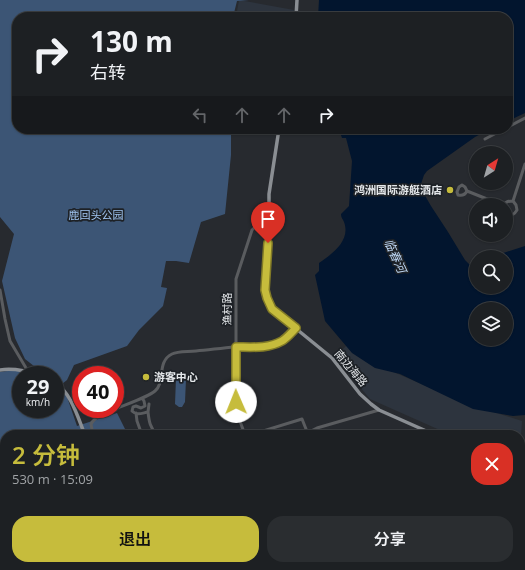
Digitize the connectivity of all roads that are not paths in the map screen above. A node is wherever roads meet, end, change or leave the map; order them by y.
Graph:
1 (297, 0) edge
2 (296, 12) edge
3 (525, 118) edge
4 (513, 124) edge
5 (278, 134) edge
6 (494, 134) edge
7 (485, 139) dead end
8 (525, 164) edge
9 (468, 191) dead end
10 (486, 198) edge
11 (513, 202) joint
12 (268, 215) junction
13 (513, 215) edge
14 (0, 290) edge
15 (296, 328) junction
16 (236, 347) junction
17 (25, 366) edge
18 (0, 370) edge
19 (12, 370) edge
20 (64, 390) edge
21 (142, 398) junction
22 (149, 404) dead end
23 (379, 410) junction
24 (148, 412) junction
25 (136, 413) junction
26 (83, 430) edge
27 (92, 430) edge
28 (140, 430) edge
29 (153, 430) edge
30 (243, 430) edge
31 (266, 430) edge
32 (306, 430) edge
33 (313, 430) edge
34 (423, 430) edge

1 - 2 main road
3 - 4 street
5 - 12 main road, 南边海路
6 - 7 street
8 - 11 street
9 - 10 street
11 - 13 street
12 - 15 main road, 南边海路
12 - 16 street, 渔村路
14 - 17 street
15 - 16 street
15 - 23 main road, 南边海路
16 - 21 street
16 - 30 street, 渔村路
18 - 19 main road
20 - 26 main road
21 - 25 street
21 - 27 street
22 - 24 street
23 - 33 street
23 - 34 main road, 南边海路
24 - 25 street
24 - 29 street
25 - 28 street
31 - 32 street

